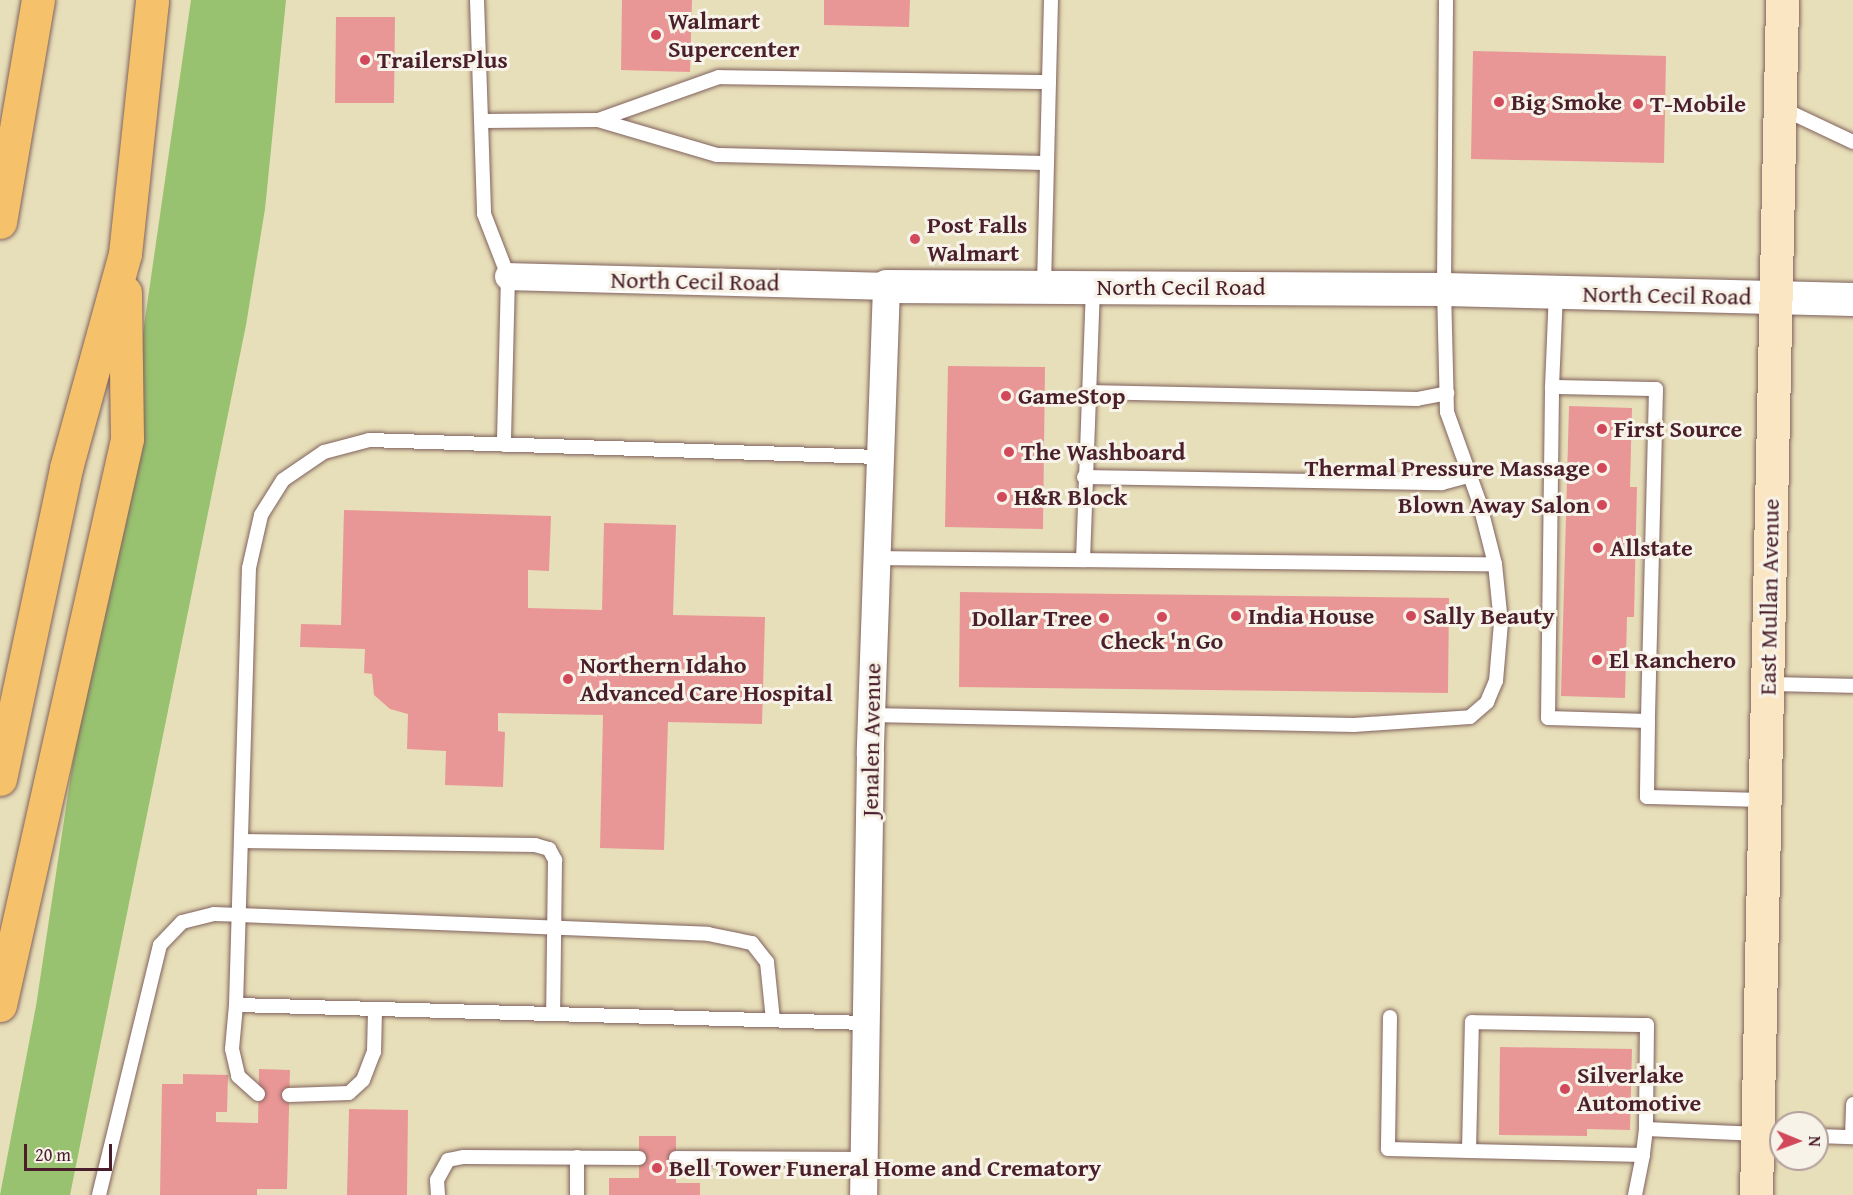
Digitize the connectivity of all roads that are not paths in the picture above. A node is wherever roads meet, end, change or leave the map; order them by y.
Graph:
1 (38, 0) edge
2 (152, 0) edge
3 (477, 0) edge
4 (1051, 0) edge
5 (1446, 0) edge
6 (1782, 0) edge
7 (1049, 82) junction
8 (1779, 107) junction
9 (598, 120) junction
10 (483, 121) junction
11 (1853, 142) edge
12 (1047, 163) junction
13 (0, 222) edge
14 (125, 254) junction
15 (508, 276) junction
16 (886, 286) junction
17 (1044, 286) junction
18 (1093, 286) junction
19 (1444, 289) junction
20 (1556, 292) junction
21 (1775, 297) junction
22 (1853, 299) edge
23 (1552, 387) junction
24 (1087, 392) junction
25 (1447, 393) junction
26 (504, 445) junction
27 (880, 457) junction
28 (1469, 476) junction
29 (1084, 477) junction
30 (877, 558) junction
31 (1083, 560) junction
32 (1495, 564) junction
33 (1767, 684) junction
34 (1853, 686) edge
35 (871, 715) junction
36 (1648, 721) junction
37 (0, 779) edge
38 (1764, 800) junction
39 (241, 841) junction
40 (239, 915) junction
41 (554, 927) junction
42 (0, 1005) edge
43 (236, 1005) junction
44 (375, 1010) junction
45 (553, 1014) junction
46 (1390, 1017) dead end
47 (773, 1020) junction
48 (866, 1023) junction
49 (258, 1094) dead end
50 (289, 1095) dead end
51 (1853, 1104) edge
52 (1646, 1129) junction
53 (1769, 1134) edge
54 (1829, 1136) edge
55 (1853, 1137) edge
56 (1469, 1151) junction
57 (1643, 1155) junction
58 (577, 1157) junction
59 (639, 1158) dead end
60 (676, 1158) dead end
61 (863, 1159) junction
62 (99, 1195) edge
63 (438, 1195) edge
64 (577, 1195) edge
65 (863, 1195) edge
66 (1635, 1195) edge
67 (1756, 1195) edge

1 - 13 highway
2 - 14 highway
3 - 10 lane
4 - 7 lane
5 - 19 lane
6 - 8 main road, East Mullan Avenue
7 - 9 lane
7 - 12 lane
8 - 11 lane
8 - 21 main road, East Mullan Avenue
9 - 10 lane
9 - 12 lane
10 - 15 lane
12 - 17 lane
14 - 37 highway
14 - 42 highway
15 - 16 street, North Cecil Road
15 - 26 lane
16 - 17 street, North Cecil Road
16 - 27 street, Jenalen Avenue
17 - 18 street, North Cecil Road
18 - 19 street, North Cecil Road
18 - 24 lane
19 - 20 street, North Cecil Road
19 - 25 lane
20 - 21 street, North Cecil Road
20 - 23 lane
21 - 22 street, North Cecil Road
21 - 33 main road, East Mullan Avenue
23 - 36 lane
23 - 36 lane
24 - 25 lane
24 - 29 lane
25 - 28 lane
26 - 27 lane
26 - 39 lane
27 - 30 street, Jenalen Avenue
28 - 29 lane
28 - 32 lane
29 - 31 lane
30 - 31 lane
30 - 35 street, Jenalen Avenue
31 - 32 lane
32 - 35 lane
33 - 34 lane
33 - 38 main road, East Mullan Avenue
35 - 48 street, Jenalen Avenue
36 - 38 lane
38 - 53 main road, East Mullan Avenue
39 - 40 lane
39 - 41 lane
40 - 41 lane
40 - 43 lane
40 - 62 lane
41 - 45 lane
41 - 47 lane
43 - 44 lane
43 - 49 lane
44 - 45 lane
44 - 50 lane
45 - 47 lane
46 - 56 lane
47 - 48 lane
48 - 61 street, Jenalen Avenue
51 - 55 lane
52 - 53 lane
52 - 56 lane
52 - 57 lane
53 - 67 main road, East Mullan Avenue
54 - 55 lane
56 - 57 lane
57 - 66 lane
58 - 59 lane
58 - 63 lane
58 - 64 lane
60 - 61 lane
61 - 65 street, Jenalen Avenue

